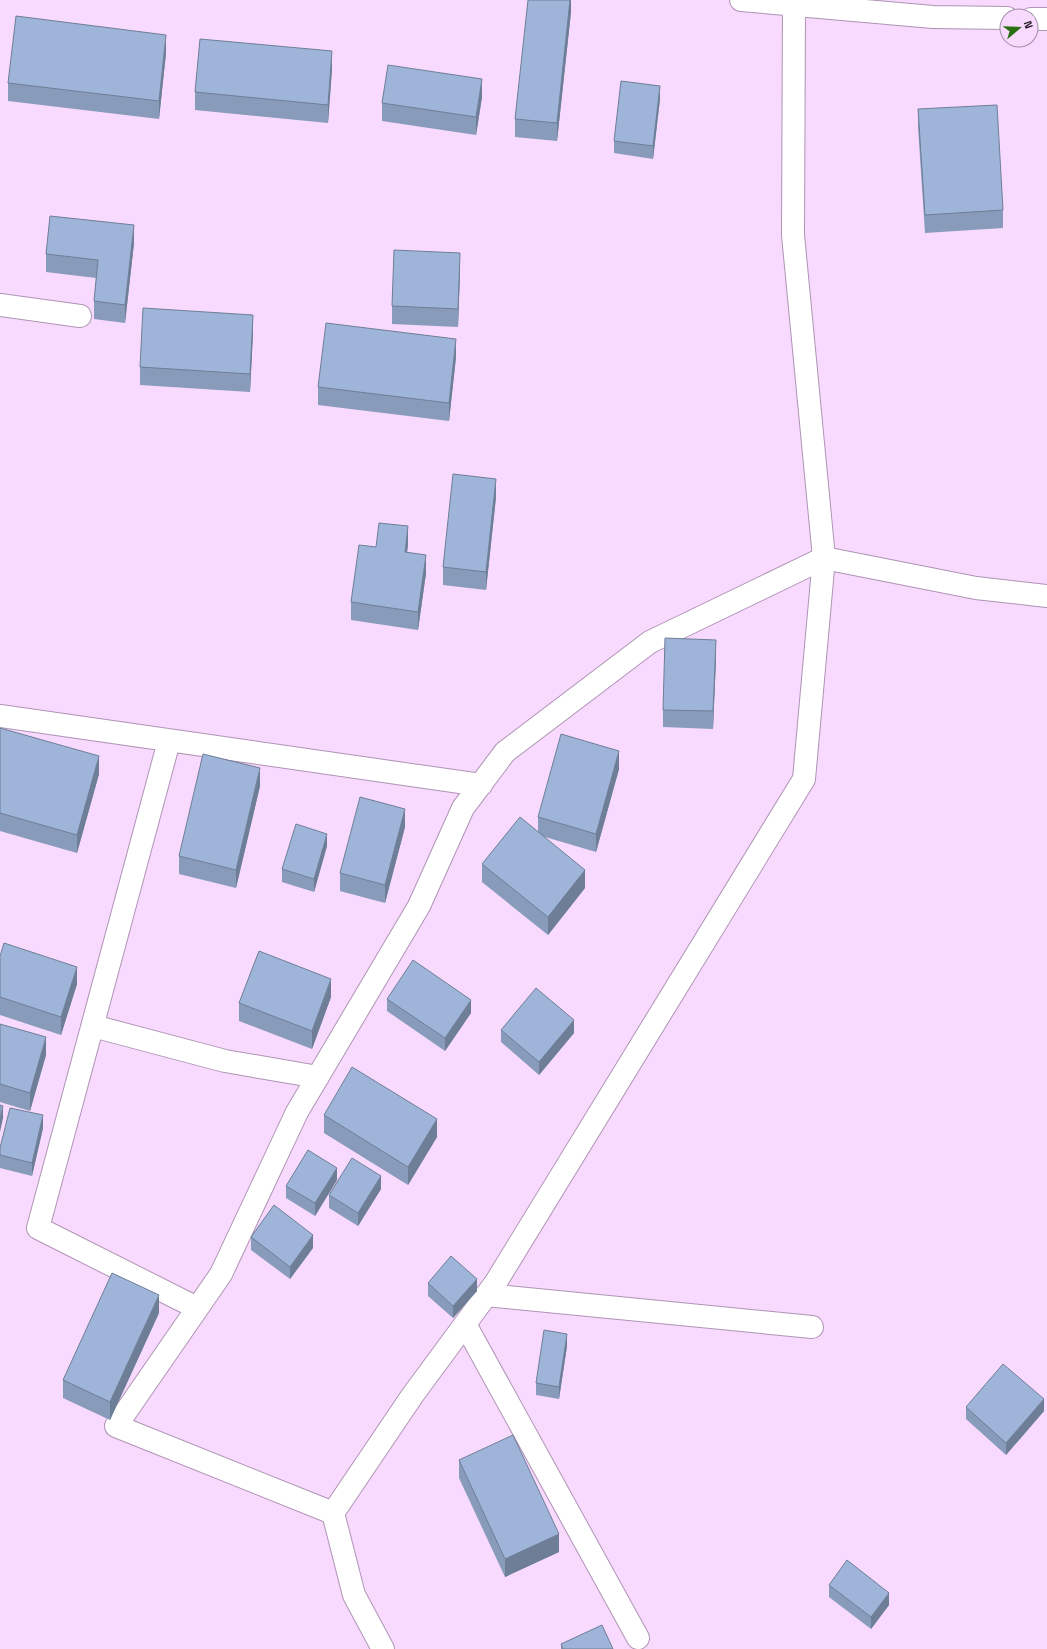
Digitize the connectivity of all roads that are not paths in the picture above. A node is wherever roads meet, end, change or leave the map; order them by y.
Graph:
1 (741, 0) edge
2 (794, 5) junction
3 (999, 18) edge
4 (0, 305) edge
5 (80, 316) dead end
6 (824, 558) junction
7 (1047, 596) edge
8 (0, 716) edge
9 (169, 741) junction
10 (481, 785) junction
11 (93, 1026) junction
12 (318, 1077) junction
13 (486, 1295) junction
14 (197, 1308) junction
15 (465, 1324) junction
16 (812, 1327) dead end
17 (333, 1513) junction
18 (638, 1638) dead end
19 (383, 1649) edge

1 - 2 street
2 - 3 street
2 - 6 street
4 - 5 street
6 - 7 street
6 - 10 street
6 - 13 street
8 - 9 street
9 - 10 street
9 - 11 street
10 - 12 street
11 - 12 street
11 - 14 street
12 - 14 street
13 - 15 street
13 - 16 street
14 - 17 street
15 - 17 street
15 - 18 street
17 - 19 street

